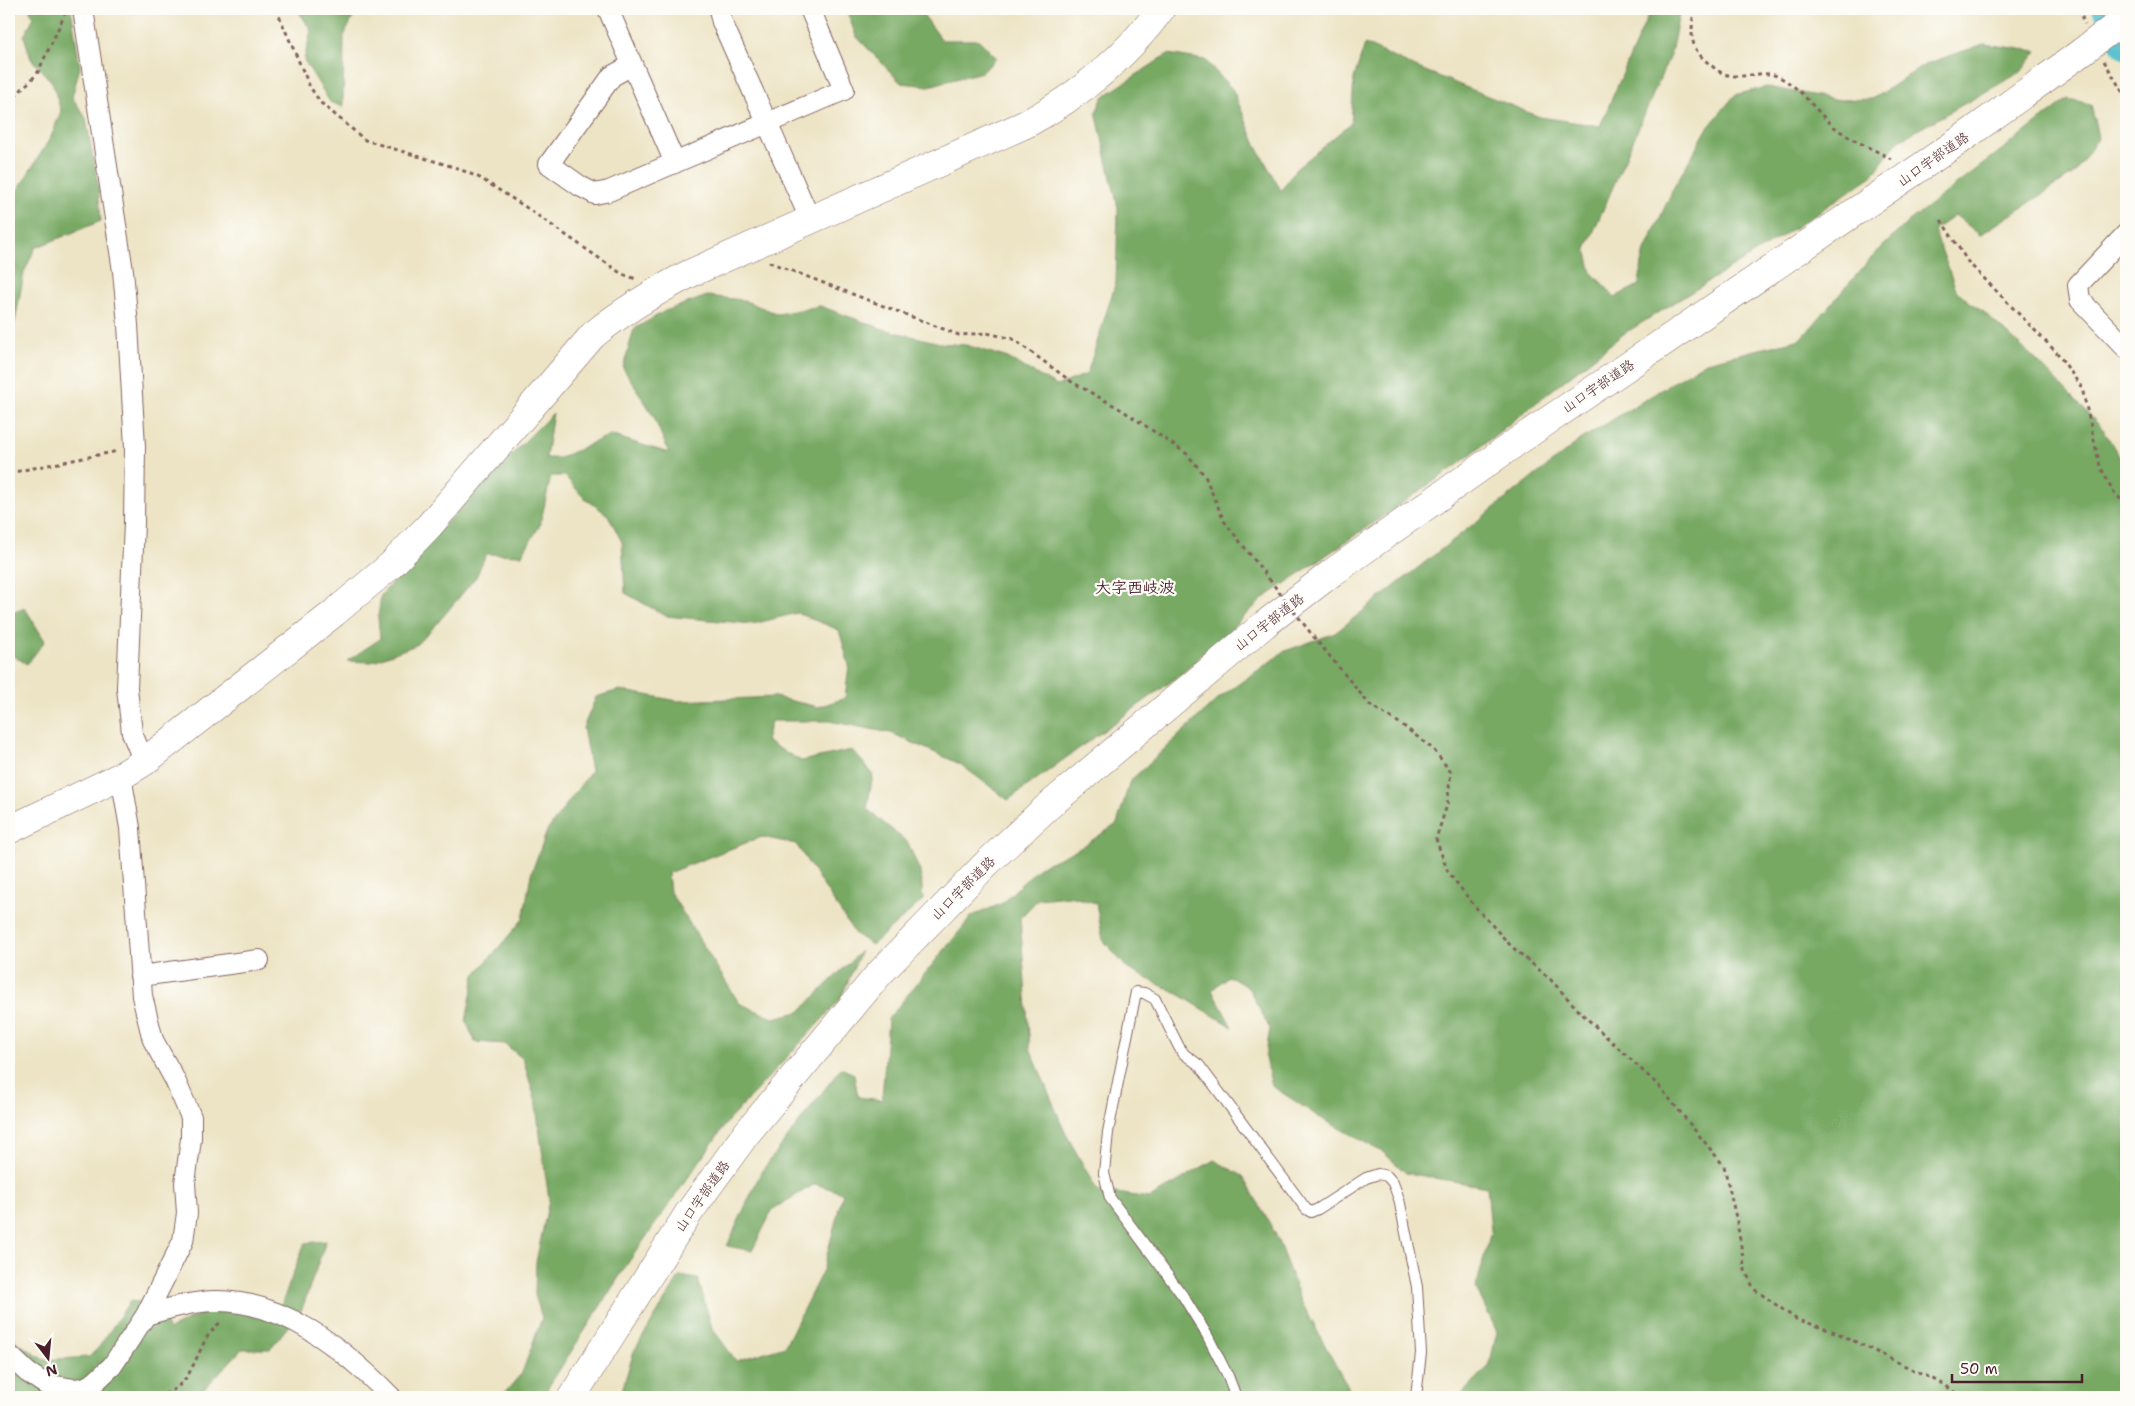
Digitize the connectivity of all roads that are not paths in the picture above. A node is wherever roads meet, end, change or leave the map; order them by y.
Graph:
1 (83, 9) edge
2 (608, 9) edge
3 (719, 9) edge
4 (810, 9) edge
5 (1161, 9) edge
6 (2126, 18) edge
7 (632, 65) junction
8 (767, 124) junction
9 (675, 163) junction
10 (810, 219) junction
11 (2126, 234) edge
12 (2126, 348) edge
13 (144, 762) junction
14 (121, 776) junction
15 (9, 830) edge
16 (259, 960) dead end
17 (140, 976) junction
18 (146, 1315) junction
19 (9, 1354) edge
20 (391, 1397) edge
21 (572, 1397) edge
22 (1236, 1397) edge
23 (1416, 1397) edge

1 - 13 street
2 - 7 street
3 - 8 street
4 - 8 street
5 - 10 main road
6 - 21 main road, 山口宇部道路, bridge
7 - 9 street
7 - 9 street
8 - 9 street
8 - 10 street
10 - 13 main road
11 - 12 street
13 - 14 main road
14 - 15 main road
14 - 17 street
16 - 17 street
17 - 18 street
18 - 19 street
18 - 20 street
22 - 23 lane

